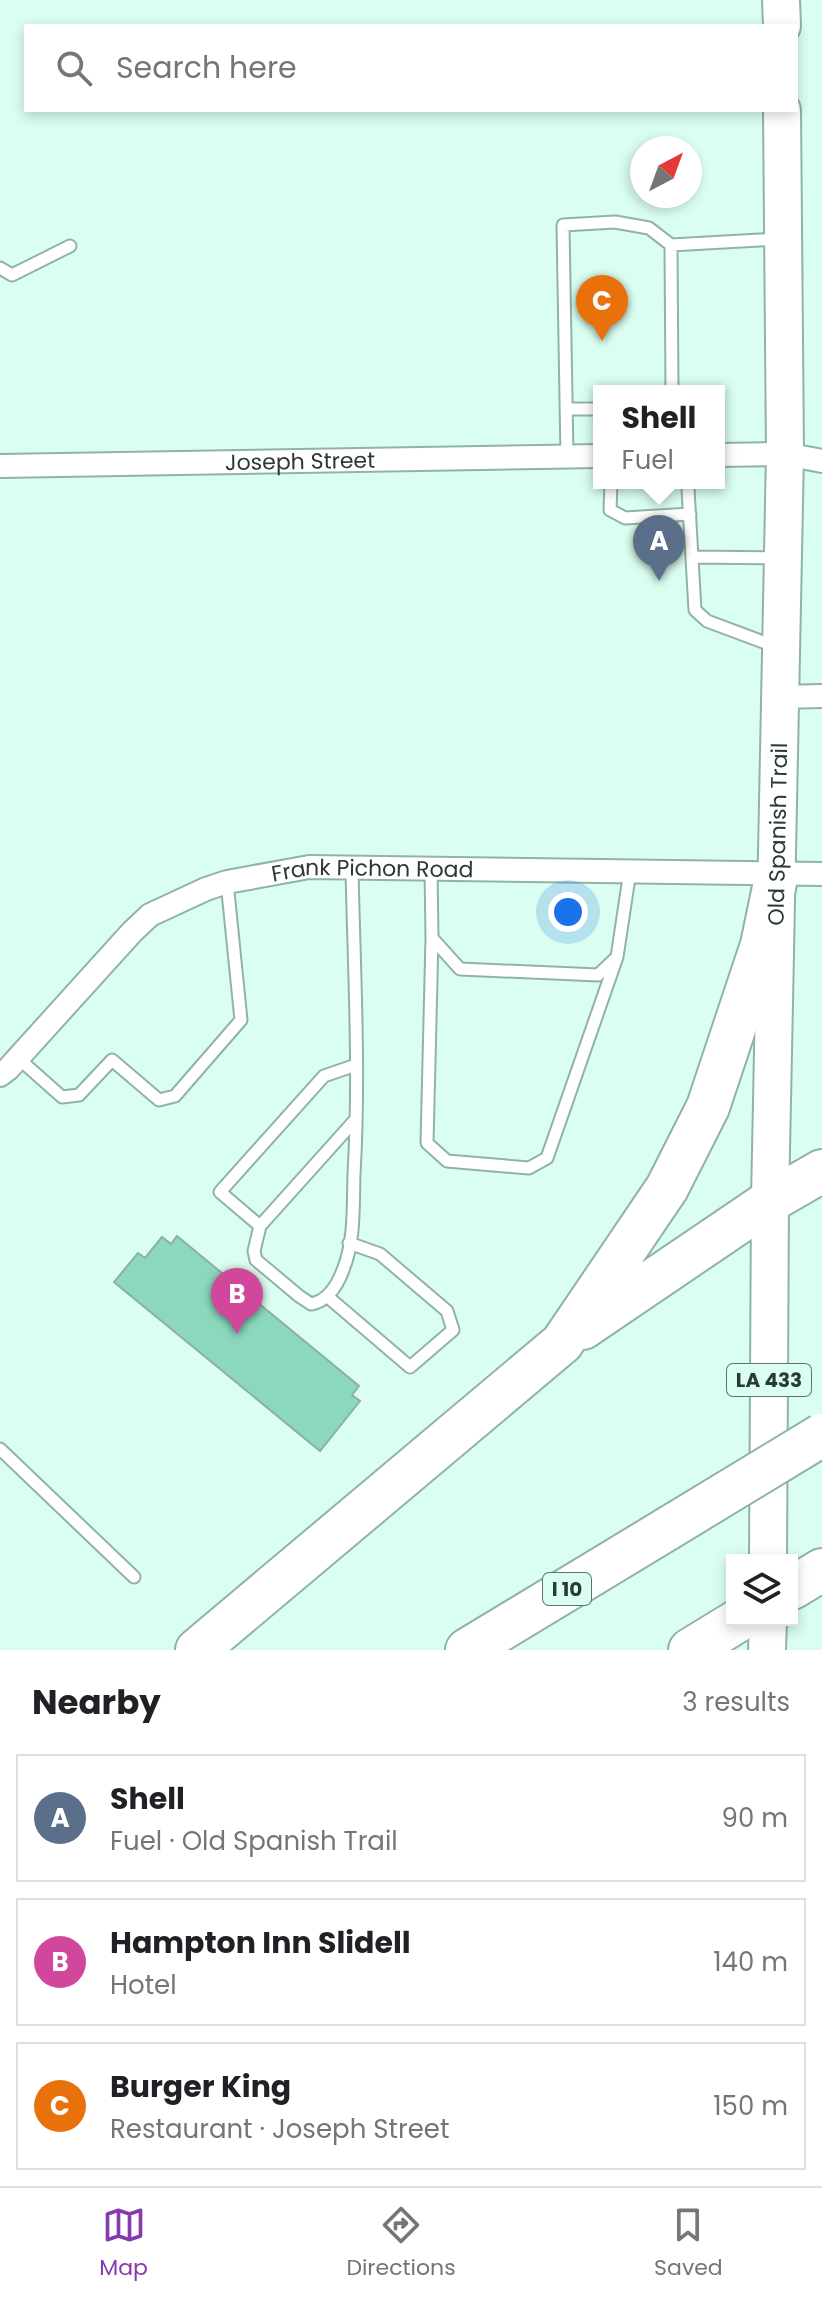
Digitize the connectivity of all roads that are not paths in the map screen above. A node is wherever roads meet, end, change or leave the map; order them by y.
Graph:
1 (781, 0) edge
2 (782, 24) edge
3 (782, 112) edge
4 (783, 239) junction
5 (671, 245) junction
6 (70, 246) dead end
7 (0, 268) edge
8 (672, 385) edge
9 (566, 409) junction
10 (593, 409) edge
11 (785, 454) junction
12 (725, 455) edge
13 (593, 456) edge
14 (567, 457) junction
15 (822, 461) edge
16 (0, 466) edge
17 (611, 489) edge
18 (688, 489) edge
19 (690, 514) junction
20 (692, 557) junction
21 (783, 558) junction
22 (782, 649) junction
23 (822, 696) edge
24 (781, 697) junction
25 (352, 868) junction
26 (431, 869) junction
27 (630, 871) junction
28 (777, 873) junction
29 (822, 874) edge
30 (227, 882) junction
31 (432, 938) junction
32 (617, 957) junction
33 (18, 1058) junction
34 (356, 1065) junction
35 (0, 1075) edge
36 (356, 1119) junction
37 (822, 1171) edge
38 (770, 1201) junction
39 (260, 1226) junction
40 (349, 1243) junction
41 (328, 1297) junction
42 (562, 1343) junction
43 (822, 1435) edge
44 (0, 1449) edge
45 (768, 1554) edge
46 (822, 1570) edge
47 (134, 1577) dead end
48 (798, 1584) edge
49 (729, 1626) edge
50 (768, 1626) edge
51 (197, 1650) edge
52 (467, 1650) edge
53 (690, 1650) edge
54 (767, 1650) edge

1 - 2 main road
3 - 4 main road, Old Spanish Trail / LA 433
4 - 5 lane
4 - 11 main road, Old Spanish Trail / LA 433
5 - 8 lane
5 - 9 lane
6 - 7 lane
9 - 10 lane
9 - 14 lane
11 - 12 street
11 - 15 street
11 - 21 main road, Old Spanish Trail / LA 433
13 - 14 street, Joseph Street
14 - 16 street, Joseph Street
17 - 19 lane
18 - 19 lane
19 - 20 lane
20 - 21 lane
20 - 22 lane
21 - 22 main road, Old Spanish Trail / LA 433
22 - 24 main road, Old Spanish Trail / LA 433
23 - 24 street
24 - 28 main road, Old Spanish Trail / LA 433
25 - 26 street, Frank Pichon Road
25 - 30 street, Frank Pichon Road
25 - 34 lane
26 - 27 street, Frank Pichon Road
26 - 31 lane
27 - 28 street, Frank Pichon Road
27 - 32 lane
28 - 29 street, Frank Pichon Road
28 - 38 main road, Old Spanish Trail / LA 433
28 - 42 highway
30 - 33 street, Frank Pichon Road
30 - 33 lane
31 - 32 lane
31 - 32 lane
33 - 35 street, Frank Pichon Road
34 - 36 lane
34 - 39 lane
36 - 39 lane
36 - 40 lane
37 - 38 highway
38 - 42 highway
38 - 45 main road, Old Spanish Trail / LA 433
39 - 41 lane
40 - 41 lane
40 - 41 lane
42 - 51 highway
43 - 52 highway, I 10, bridge
44 - 47 lane
46 - 48 highway
49 - 53 highway
50 - 54 main road

